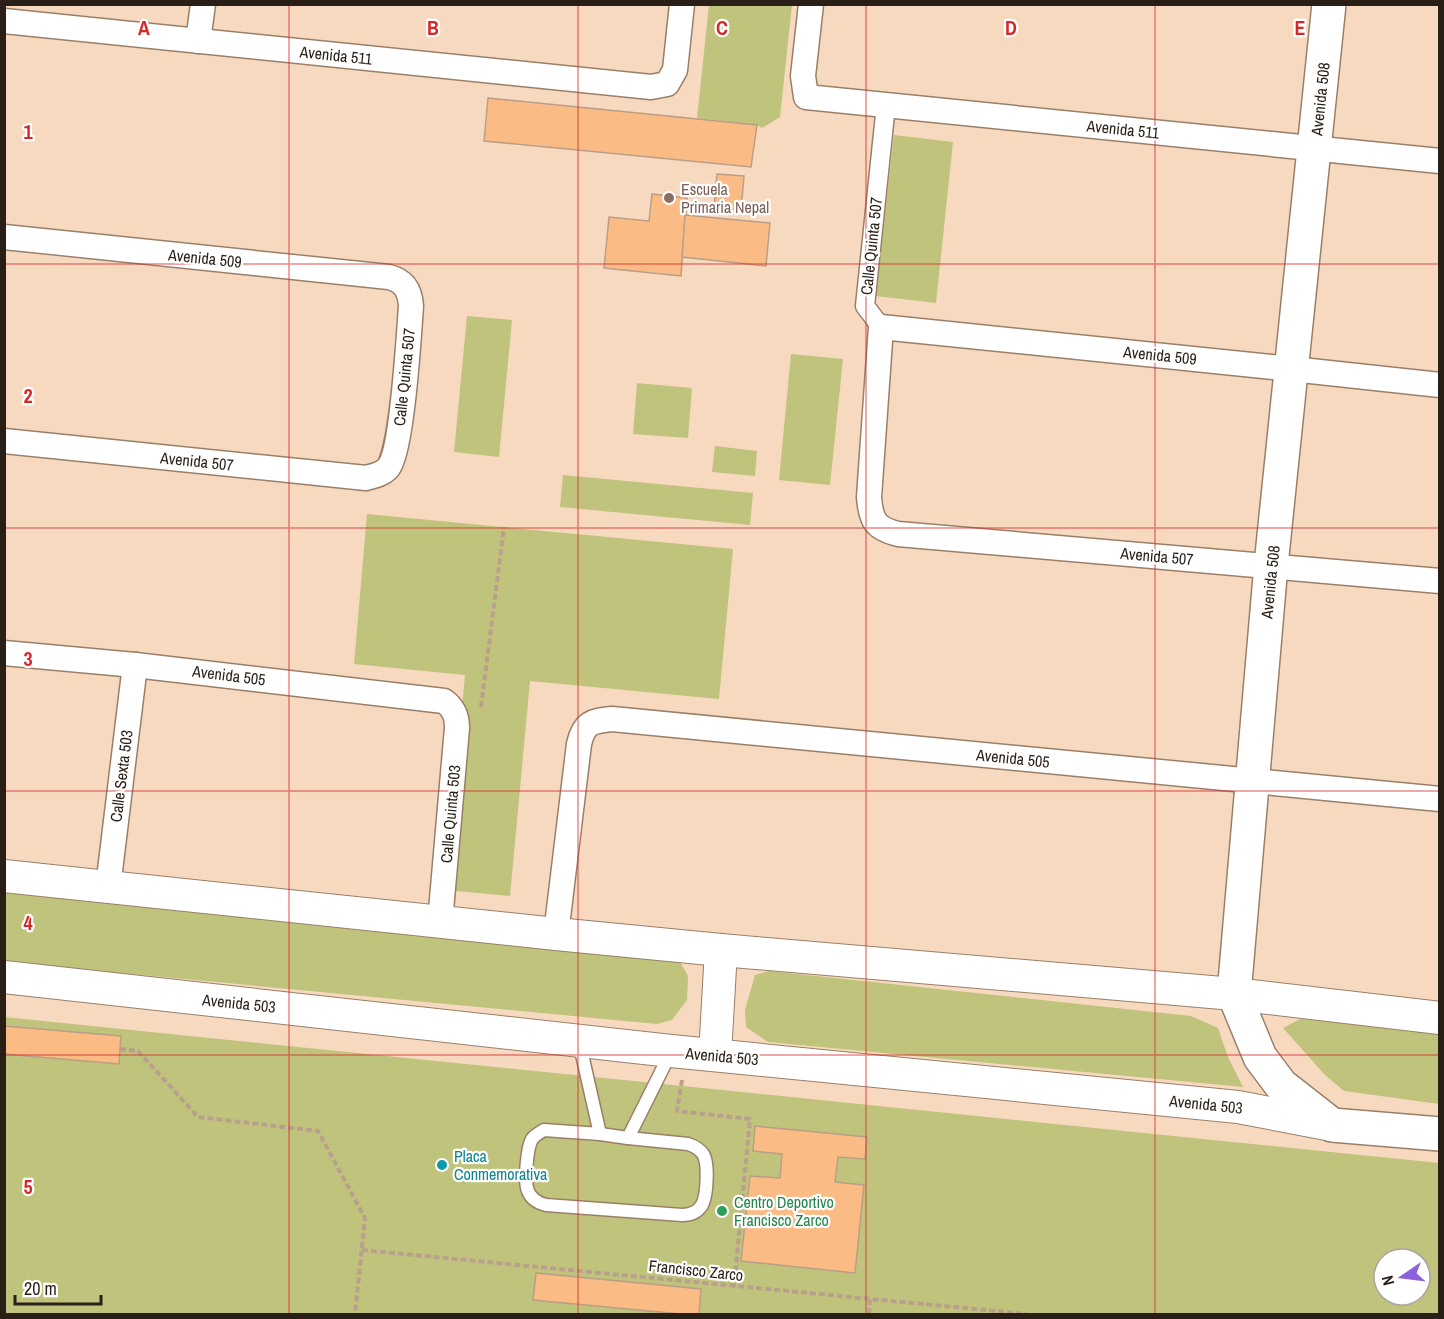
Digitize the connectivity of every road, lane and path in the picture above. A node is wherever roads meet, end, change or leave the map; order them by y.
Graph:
1 (203, 4) edge
2 (682, 4) edge
3 (811, 4) edge
4 (1329, 4) edge
5 (4, 21) edge
6 (198, 41) junction
7 (886, 105) junction
8 (1315, 149) junction
9 (1440, 161) edge
10 (4, 237) edge
11 (404, 284) joint
12 (881, 327) junction
13 (1292, 369) junction
14 (1440, 385) edge
15 (4, 441) edge
16 (387, 469) joint
17 (504, 527) dead end
18 (1271, 565) junction
19 (1440, 581) edge
20 (4, 653) edge
21 (135, 664) junction
22 (454, 712) junction
23 (1251, 781) junction
24 (1440, 799) edge
25 (4, 876) edge
26 (108, 887) junction
27 (440, 922) junction
28 (556, 934) junction
29 (721, 950) junction
30 (4, 977) edge
31 (1234, 994) junction
32 (1440, 1018) edge
33 (579, 1041) junction
34 (120, 1049) dead end
35 (671, 1051) junction
36 (715, 1055) junction
37 (1332, 1125) junction
38 (600, 1134) junction
39 (1440, 1134) edge
40 (628, 1138) junction
41 (362, 1250) junction
42 (870, 1299) junction
43 (355, 1314) edge
44 (869, 1314) edge
45 (1027, 1314) edge

1 - 6 street
2 - 6 street, Avenida 511
3 - 7 street, Avenida 511
4 - 8 main road, Avenida 508
5 - 6 street, Avenida 511
7 - 8 street, Avenida 511
7 - 12 street, Calle Quinta 507
8 - 9 street, Avenida 511
8 - 13 main road, Avenida 508
10 - 11 street, Avenida 509
11 - 16 street, Calle Quinta 507
12 - 13 street, Avenida 509
12 - 18 street, Avenida 507
13 - 14 street, Avenida 509
13 - 18 main road, Avenida 508
15 - 16 street, Avenida 507
17 - 22 path
18 - 19 street, Avenida 507
18 - 23 main road, Avenida 508
20 - 21 street, Avenida 505
21 - 22 street, Avenida 505
21 - 26 street, Calle Sexta 503
22 - 27 street, Calle Quinta 503
23 - 24 street, Avenida 505
23 - 28 street, Avenida 505
23 - 31 main road, Avenida 508
25 - 26 street
26 - 27 street
27 - 28 street
28 - 29 street
29 - 31 street
29 - 36 street
30 - 33 street, Avenida 503
31 - 32 street
31 - 37 main road, Avenida 508
33 - 35 street, Avenida 503
33 - 38 lane
34 - 41 path
35 - 36 street, Avenida 503
35 - 40 lane
36 - 37 street, Avenida 503
37 - 39 main road, Avenida 503
38 - 40 lane
38 - 40 lane
41 - 42 path, Francisco Zarco
41 - 43 path
42 - 44 path
42 - 45 path, Francisco Zarco

